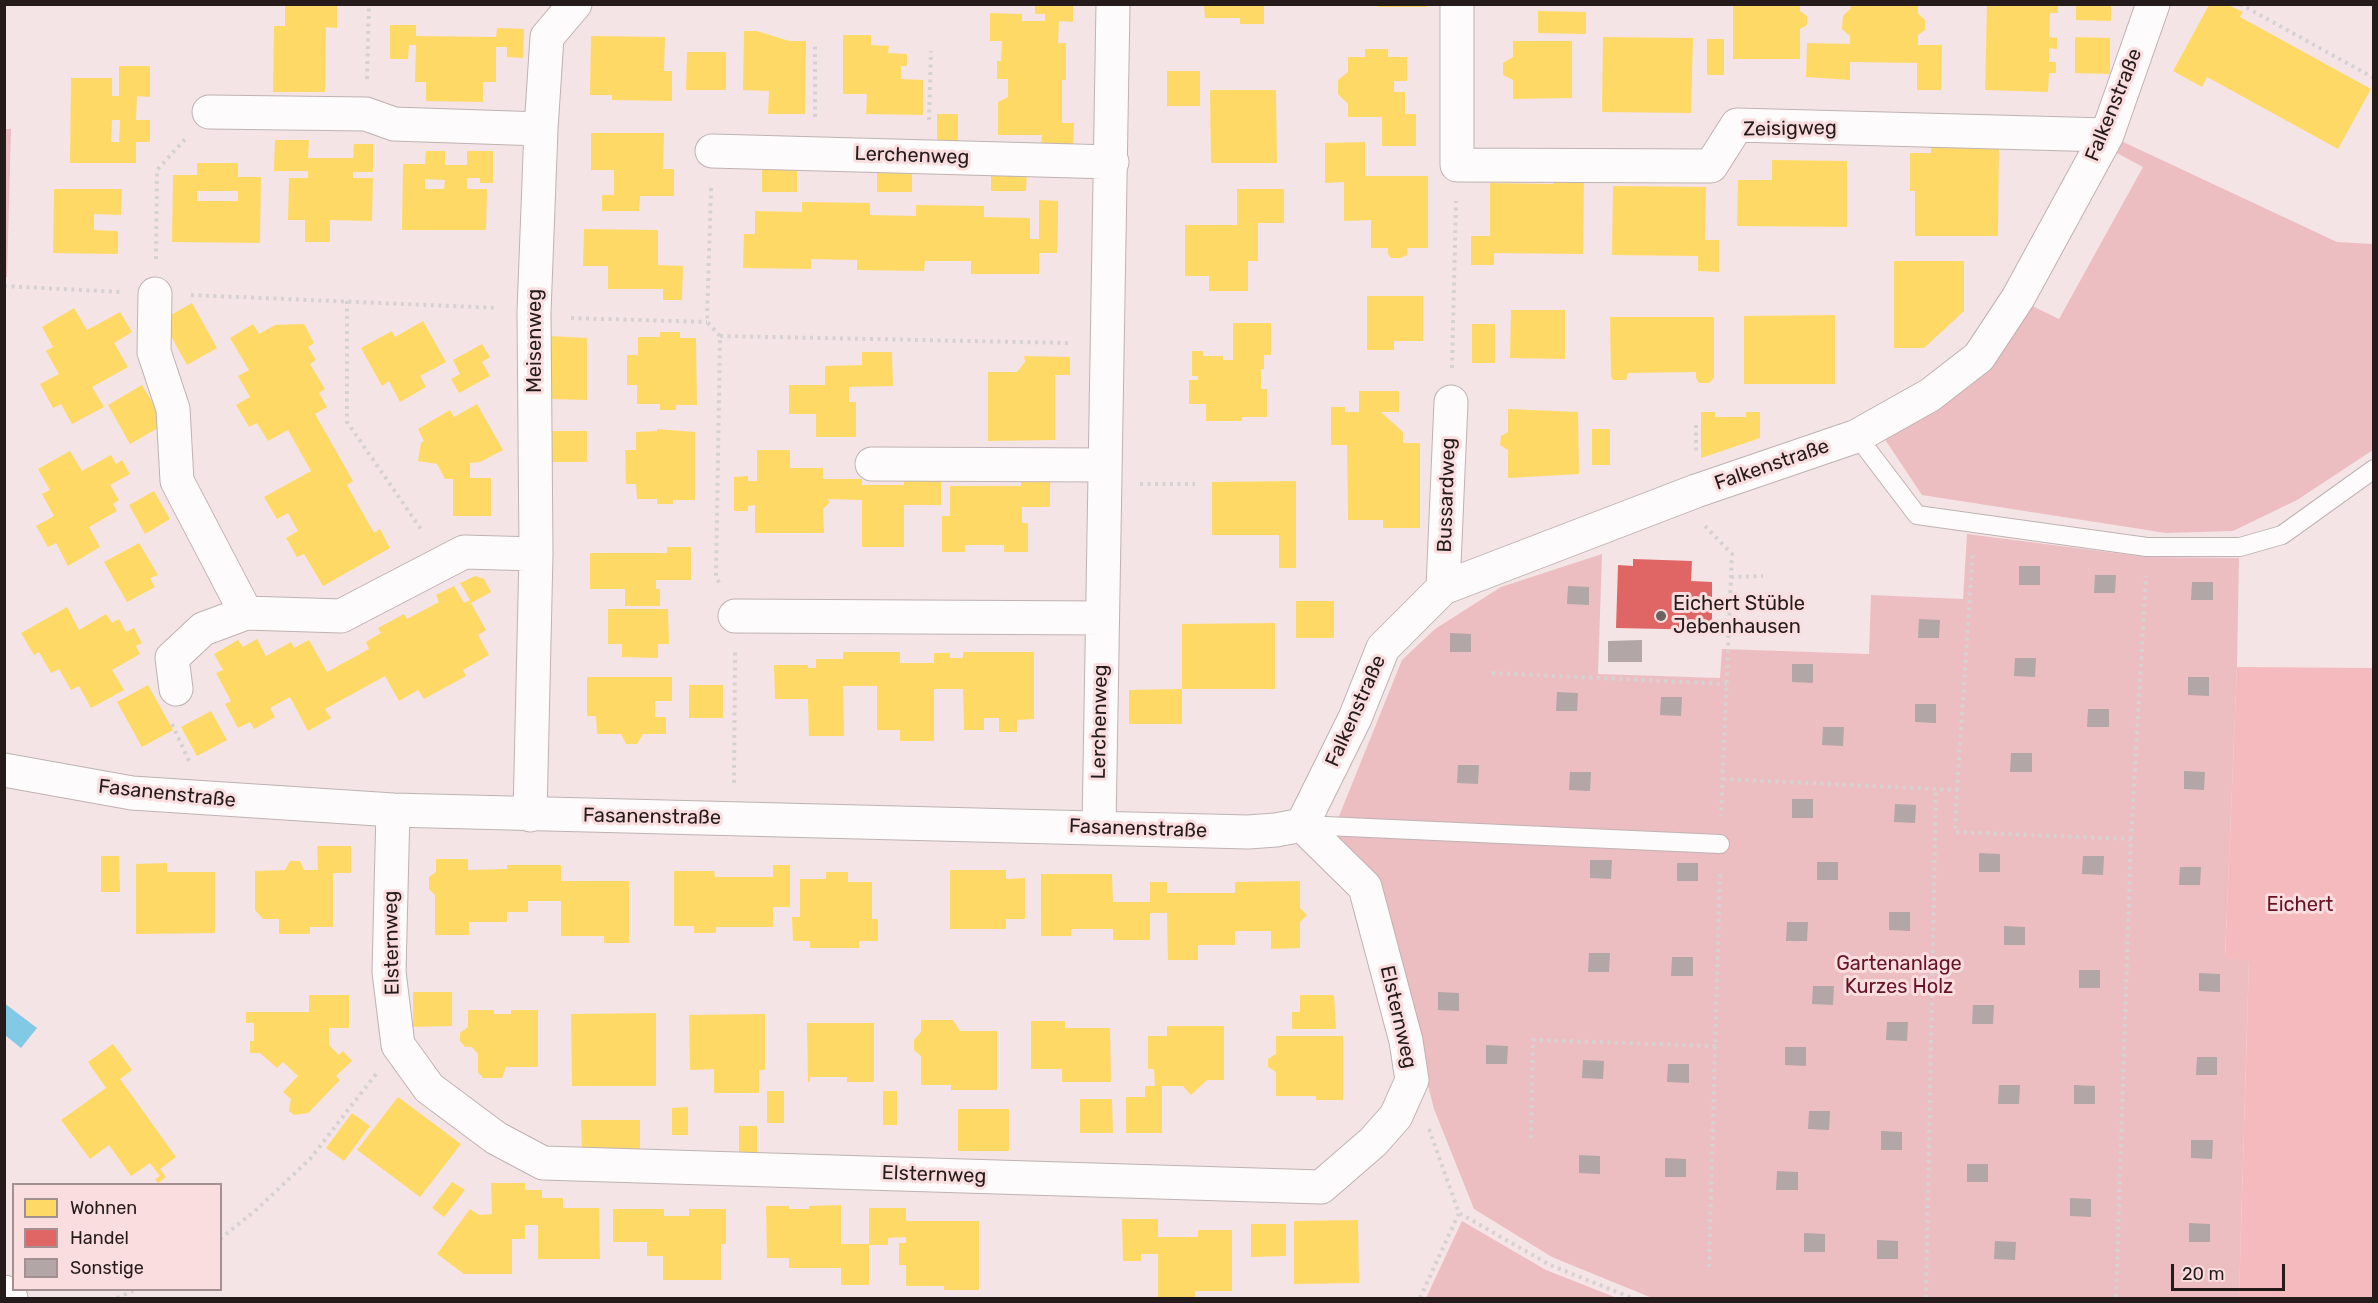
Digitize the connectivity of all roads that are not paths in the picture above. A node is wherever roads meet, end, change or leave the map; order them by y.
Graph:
1 (574, 4) edge
2 (1113, 4) edge
3 (1457, 4) edge
4 (2153, 4) edge
5 (209, 112) road end
6 (541, 129) junction
7 (2107, 135) junction
8 (712, 151) road end
9 (1112, 162) junction
10 (155, 294) road end
11 (1450, 402) road end
12 (1857, 436) junction
13 (872, 464) dead end
14 (2373, 469) edge
15 (1104, 474) junction
16 (536, 554) junction
17 (1443, 588) junction
18 (246, 612) junction
19 (735, 616) road end
20 (1102, 618) junction
21 (176, 689) road end
22 (4, 770) edge
23 (393, 810) junction
24 (531, 815) junction
25 (1302, 825) junction
26 (1099, 827) junction
27 (1720, 844) road end
28 (4, 1292) edge
29 (11, 1299) edge

1 - 6 street, Meisenweg
2 - 9 street, Lerchenweg
3 - 7 street, Zeisigweg
4 - 7 street, Falkenstraße
5 - 6 street
6 - 16 street, Meisenweg
7 - 12 street, Falkenstraße
8 - 9 street, Lerchenweg
9 - 15 street, Lerchenweg
10 - 18 street
11 - 17 street, Bussardweg
12 - 14 lane
12 - 17 street, Falkenstraße
13 - 15 street
15 - 20 street, Lerchenweg
16 - 18 street
16 - 24 street, Meisenweg
17 - 25 street, Falkenstraße
18 - 21 street
19 - 20 street
20 - 26 street, Lerchenweg
22 - 23 street, Fasanenstraße
23 - 24 street, Fasanenstraße
23 - 25 street, Elsternweg
24 - 26 street, Fasanenstraße
25 - 26 street, Fasanenstraße
25 - 27 lane
28 - 29 street

